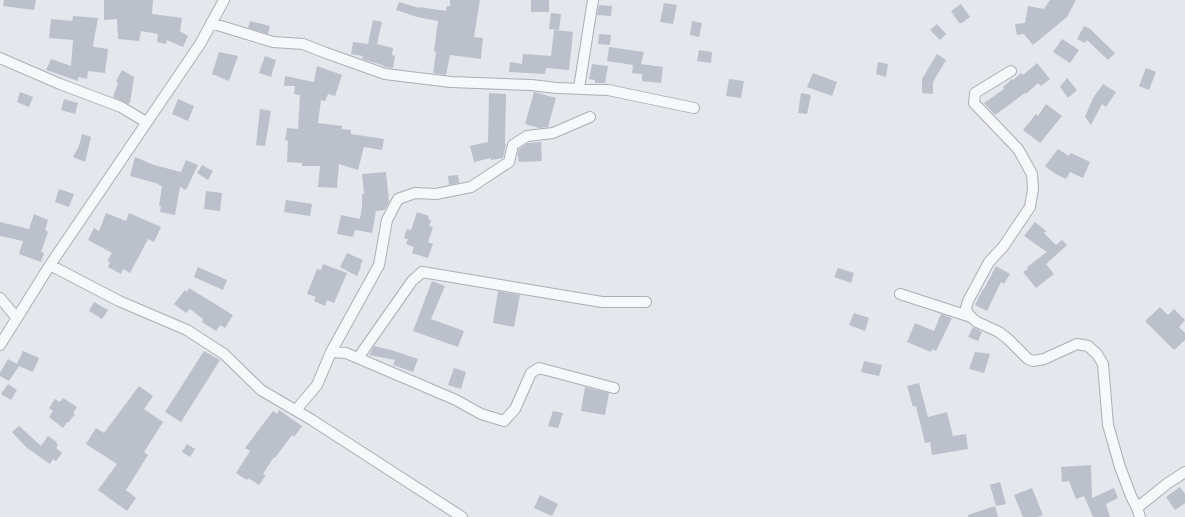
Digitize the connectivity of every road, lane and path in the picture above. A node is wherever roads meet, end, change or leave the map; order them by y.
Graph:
1 (224, 0) edge
2 (593, 0) edge
3 (211, 23) junction
4 (0, 58) edge
5 (1011, 71) dead end
6 (578, 88) junction
7 (694, 108) dead end
8 (590, 117) dead end
9 (146, 122) junction
10 (50, 265) junction
11 (900, 294) dead end
12 (0, 298) edge
13 (646, 302) dead end
14 (16, 317) junction
15 (971, 317) junction
16 (0, 345) edge
17 (331, 352) junction
18 (358, 358) junction
19 (614, 388) dead end
20 (296, 410) junction
21 (1185, 472) edge
22 (1139, 512) edge
23 (462, 517) edge

1 - 3 street
2 - 6 street
3 - 6 street
3 - 9 street
4 - 9 street
5 - 15 street
6 - 7 street
8 - 17 street
9 - 10 street
10 - 14 street
10 - 20 street
11 - 15 street
12 - 14 street
13 - 18 street
14 - 16 street
15 - 22 street
17 - 18 street
17 - 20 street
18 - 19 street
20 - 23 street
21 - 22 street

